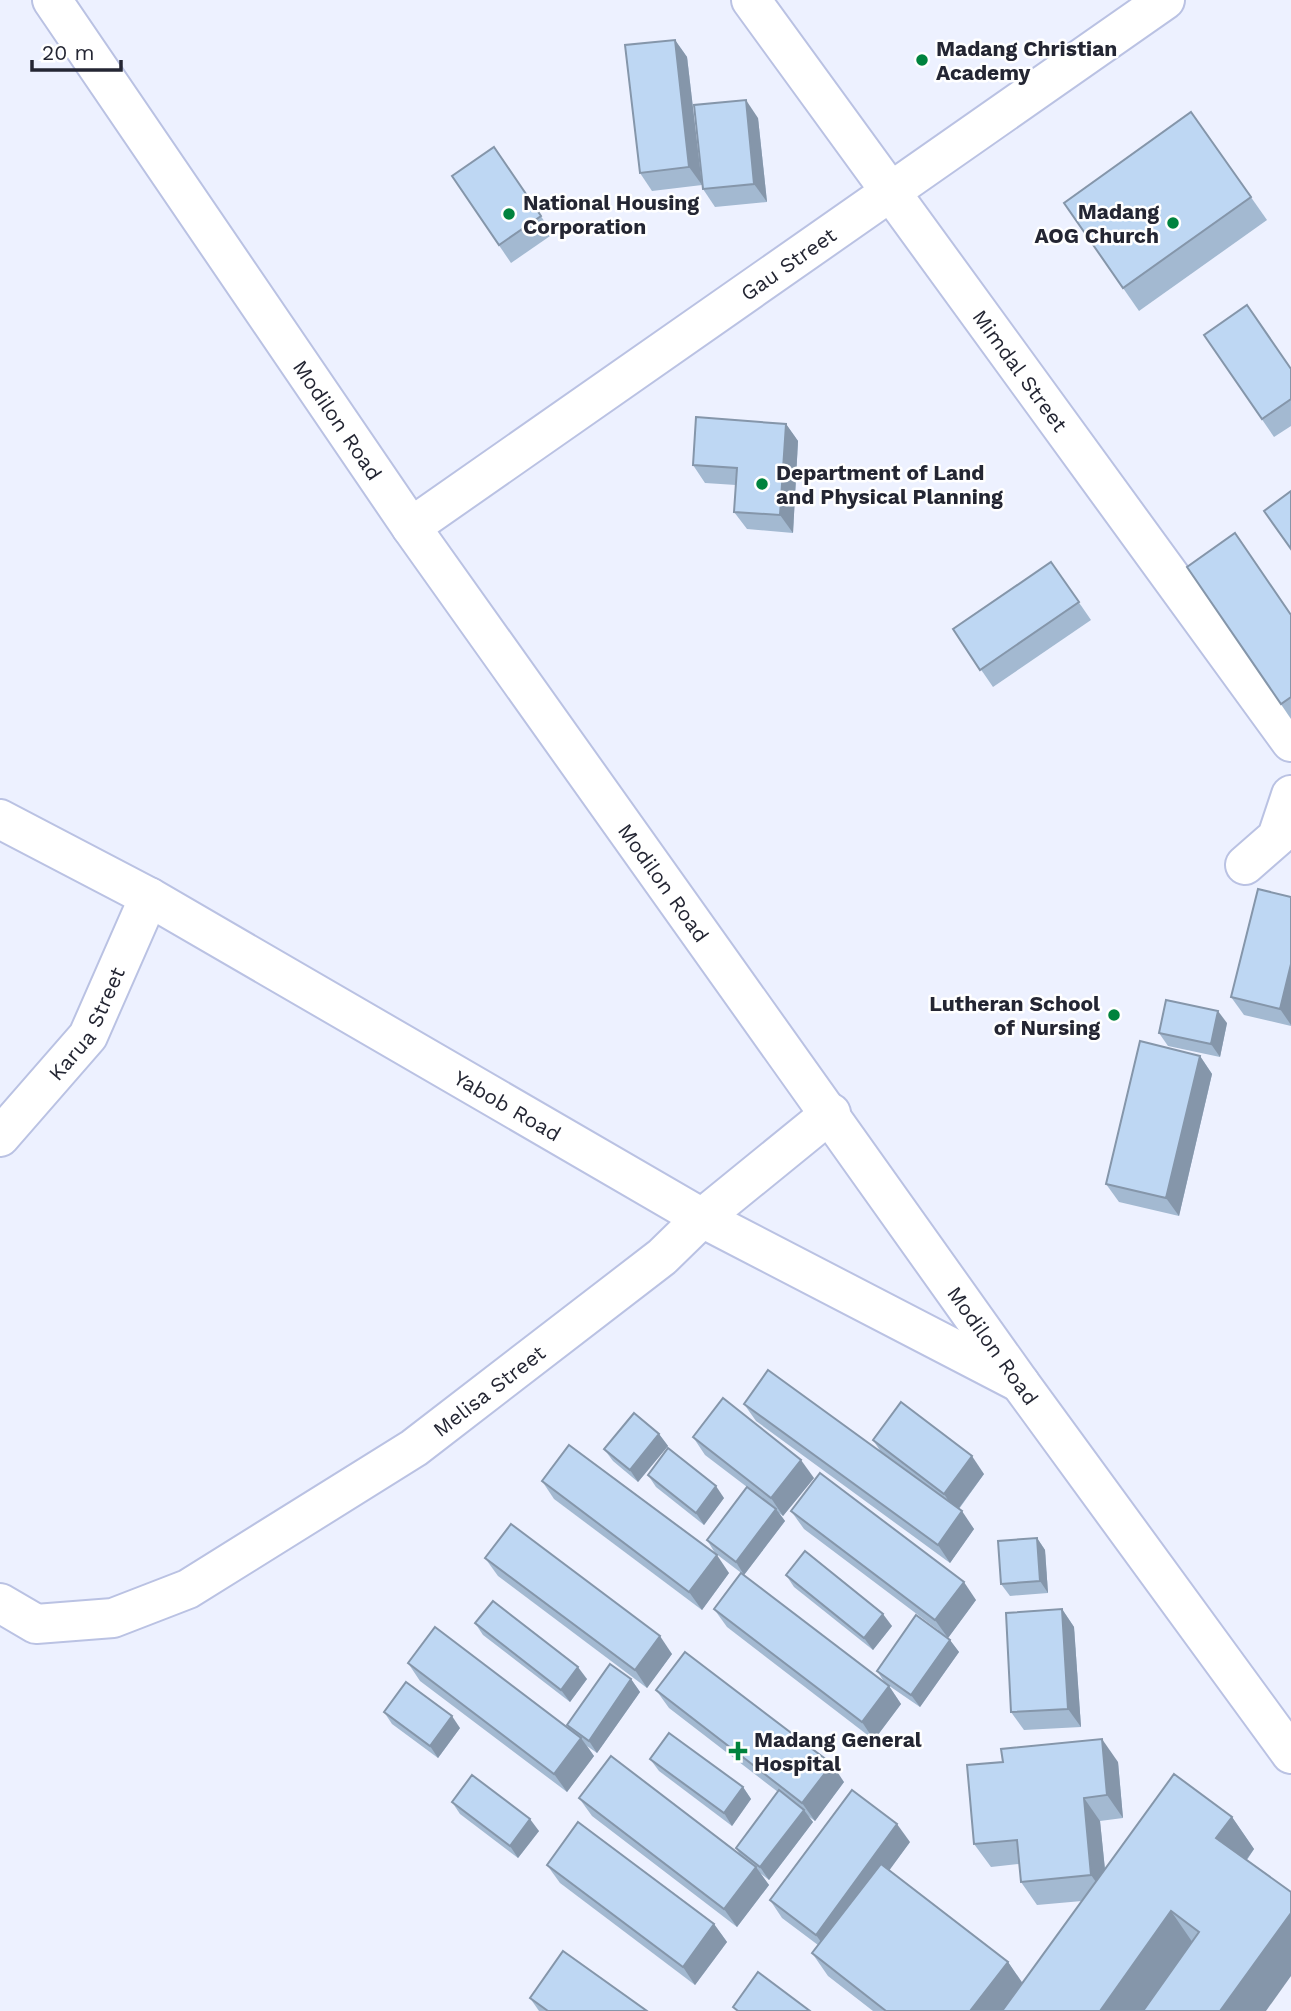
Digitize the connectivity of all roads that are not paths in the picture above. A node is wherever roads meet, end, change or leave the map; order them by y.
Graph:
1 (52, 0) edge
2 (751, 0) edge
3 (1165, 0) edge
4 (890, 191) junction
5 (411, 527) junction
6 (1291, 742) edge
7 (1291, 795) edge
8 (0, 819) edge
9 (1245, 865) dead end
10 (149, 897) junction
11 (831, 1113) junction
12 (0, 1137) edge
13 (702, 1218) junction
14 (1020, 1383) junction
15 (0, 1603) edge
16 (1291, 1754) edge

1 - 5 street, Modilon Road
2 - 4 street, Mimdal Street
3 - 4 street, Gau Street
4 - 5 street, Gau Street
4 - 6 street, Mimdal Street
5 - 11 street, Modilon Road
7 - 9 street
8 - 10 street, Yabob Road
10 - 12 street, Karua Street
10 - 13 street, Yabob Road
11 - 13 street, Melisa Street
11 - 14 street, Modilon Road
13 - 14 street, Yabob Road
13 - 15 street, Melisa Street
14 - 16 street, Modilon Road

